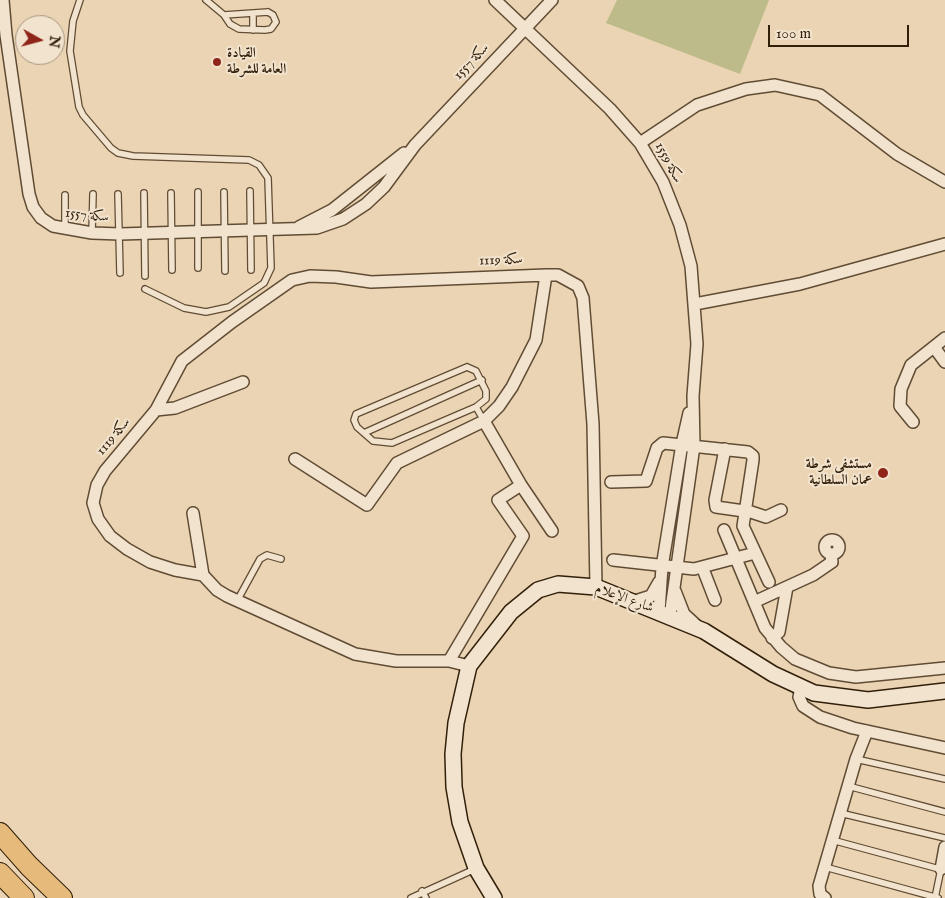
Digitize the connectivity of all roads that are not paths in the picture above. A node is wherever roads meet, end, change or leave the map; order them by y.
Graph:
1 (3, 0) edge
2 (80, 0) edge
3 (206, 0) edge
4 (495, 0) edge
5 (552, 0) edge
6 (253, 14) junction
7 (224, 15) junction
8 (525, 28) junction
9 (253, 30) junction
10 (640, 143) junction
11 (416, 145) junction
12 (368, 182) junction
13 (945, 182) edge
14 (250, 191) dead end
15 (198, 192) dead end
16 (224, 192) dead end
17 (379, 192) junction
18 (144, 193) dead end
19 (171, 193) dead end
20 (92, 194) dead end
21 (118, 194) dead end
22 (65, 195) dead end
23 (349, 195) junction
24 (360, 208) junction
25 (269, 229) junction
26 (295, 229) junction
27 (65, 230) junction
28 (225, 230) junction
29 (251, 230) junction
30 (198, 231) junction
31 (172, 232) junction
32 (92, 233) junction
33 (145, 233) junction
34 (120, 234) junction
35 (945, 244) edge
36 (198, 268) dead end
37 (172, 270) dead end
38 (251, 270) dead end
39 (225, 271) dead end
40 (120, 273) dead end
41 (546, 275) junction
42 (145, 276) dead end
43 (145, 289) dead end
44 (696, 304) junction
45 (945, 338) edge
46 (934, 347) junction
47 (945, 362) edge
48 (482, 380) junction
49 (243, 382) dead end
50 (693, 396) junction
51 (476, 407) junction
52 (156, 410) junction
53 (484, 421) junction
54 (913, 422) dead end
55 (364, 433) junction
56 (682, 444) junction
57 (694, 446) junction
58 (725, 449) junction
59 (295, 459) dead end
60 (611, 482) dead end
61 (521, 485) junction
62 (781, 510) dead end
63 (744, 511) junction
64 (193, 513) dead end
65 (724, 530) dead end
66 (552, 531) dead end
67 (756, 553) junction
68 (831, 554) dead end
69 (736, 558) junction
70 (280, 559) dead end
71 (613, 560) dead end
72 (662, 567) junction
73 (676, 568) junction
74 (703, 568) junction
75 (203, 575) junction
76 (660, 581) junction
77 (769, 582) dead end
78 (674, 586) junction
79 (596, 587) junction
80 (787, 587) junction
81 (715, 600) dead end
82 (238, 601) junction
83 (632, 602) junction
84 (754, 602) junction
85 (664, 614) junction
86 (704, 631) junction
87 (772, 638) junction
88 (449, 661) junction
89 (469, 666) junction
90 (945, 668) edge
91 (801, 687) junction
92 (945, 691) edge
93 (867, 731) junction
94 (945, 748) edge
95 (856, 758) junction
96 (945, 778) edge
97 (848, 786) junction
98 (945, 812) edge
99 (840, 813) junction
100 (0, 833) edge
101 (945, 838) edge
102 (832, 840) junction
103 (945, 847) edge
104 (826, 867) junction
105 (476, 868) junction
106 (943, 870) edge
107 (0, 873) edge
108 (0, 883) edge
109 (422, 892) junction
110 (24, 898) edge
111 (62, 898) edge
112 (411, 898) edge
113 (426, 898) edge
114 (494, 898) edge
115 (825, 898) edge
116 (936, 898) edge

1 - 27 street, سكة 1557
2 - 25 lane
3 - 7 lane
4 - 8 street, سكة 1559
5 - 8 street, سكة 1557
6 - 7 lane
6 - 9 lane
6 - 9 lane
7 - 9 lane
8 - 10 street, سكة 1559
8 - 11 street, سكة 1557
10 - 13 street
10 - 44 street, سكة 1559
11 - 12 street, سكة 1557
11 - 17 street, سكة 1557
12 - 17 street
12 - 23 street, سكة 1557
14 - 29 lane
15 - 30 lane
16 - 28 lane
17 - 24 street, سكة 1557
18 - 33 lane
19 - 31 lane
20 - 32 lane
21 - 34 lane
22 - 27 lane
23 - 24 street
23 - 26 street, سكة 1557
24 - 26 street, سكة 1557
25 - 26 street, سكة 1557
25 - 29 street, سكة 1557
25 - 43 lane
27 - 32 street, سكة 1557
28 - 29 street, سكة 1557
28 - 30 street, سكة 1557
28 - 39 lane
29 - 38 lane
30 - 31 street, سكة 1557
30 - 36 lane
31 - 33 street, سكة 1557
31 - 37 lane
32 - 34 street, سكة 1557
33 - 34 street, سكة 1557
33 - 42 lane
34 - 40 lane
35 - 44 street
41 - 52 street, سكة 1119
41 - 53 street
41 - 79 street, سكة 1119
44 - 50 street, سكة 1559
45 - 46 street
46 - 47 street
46 - 54 street
48 - 51 lane
48 - 55 lane
48 - 55 lane
49 - 52 street
50 - 56 street, سكة 1559
50 - 57 street, سكة 1559
51 - 53 lane
51 - 55 lane
52 - 75 street, سكة 1119
53 - 59 street
53 - 61 street
56 - 57 street
56 - 60 street
56 - 72 street, سكة 1559
57 - 58 street
57 - 73 street, سكة 1559
58 - 63 street
58 - 63 street
61 - 66 street
61 - 88 street
62 - 63 street
63 - 67 street
64 - 75 street
65 - 69 street
67 - 69 street
67 - 77 street
68 - 80 street
69 - 74 street
69 - 84 street
70 - 82 lane
71 - 72 street
72 - 73 street
72 - 76 street, سكة 1559
73 - 74 street
73 - 78 street, سكة 1559
74 - 81 street
75 - 82 street
76 - 83 street
76 - 85 street, سكة 1559
78 - 85 street, سكة 1559
78 - 86 street, سكة 1559
79 - 83 main road, شارع الإعلام
79 - 89 main road, شارع الإعلام
80 - 84 street
80 - 87 street
82 - 88 street
83 - 85 main road, شارع الإعلام
84 - 87 street
85 - 86 main road, شارع الإعلام
86 - 91 main road, شارع الإعلام
87 - 90 street
88 - 89 street
89 - 105 main road, شارع الإعلام
91 - 92 main road, شارع الإعلام
91 - 93 street
93 - 94 street
93 - 95 street
95 - 96 lane
95 - 97 street
97 - 98 lane
97 - 99 street
99 - 101 lane
99 - 102 street
100 - 111 highway
102 - 104 street
102 - 106 lane
103 - 106 street
104 - 115 street
104 - 116 lane
105 - 109 lane
105 - 114 main road, شارع الإعلام
106 - 116 lane
107 - 110 highway
108 - 110 highway
109 - 112 lane
109 - 113 lane

